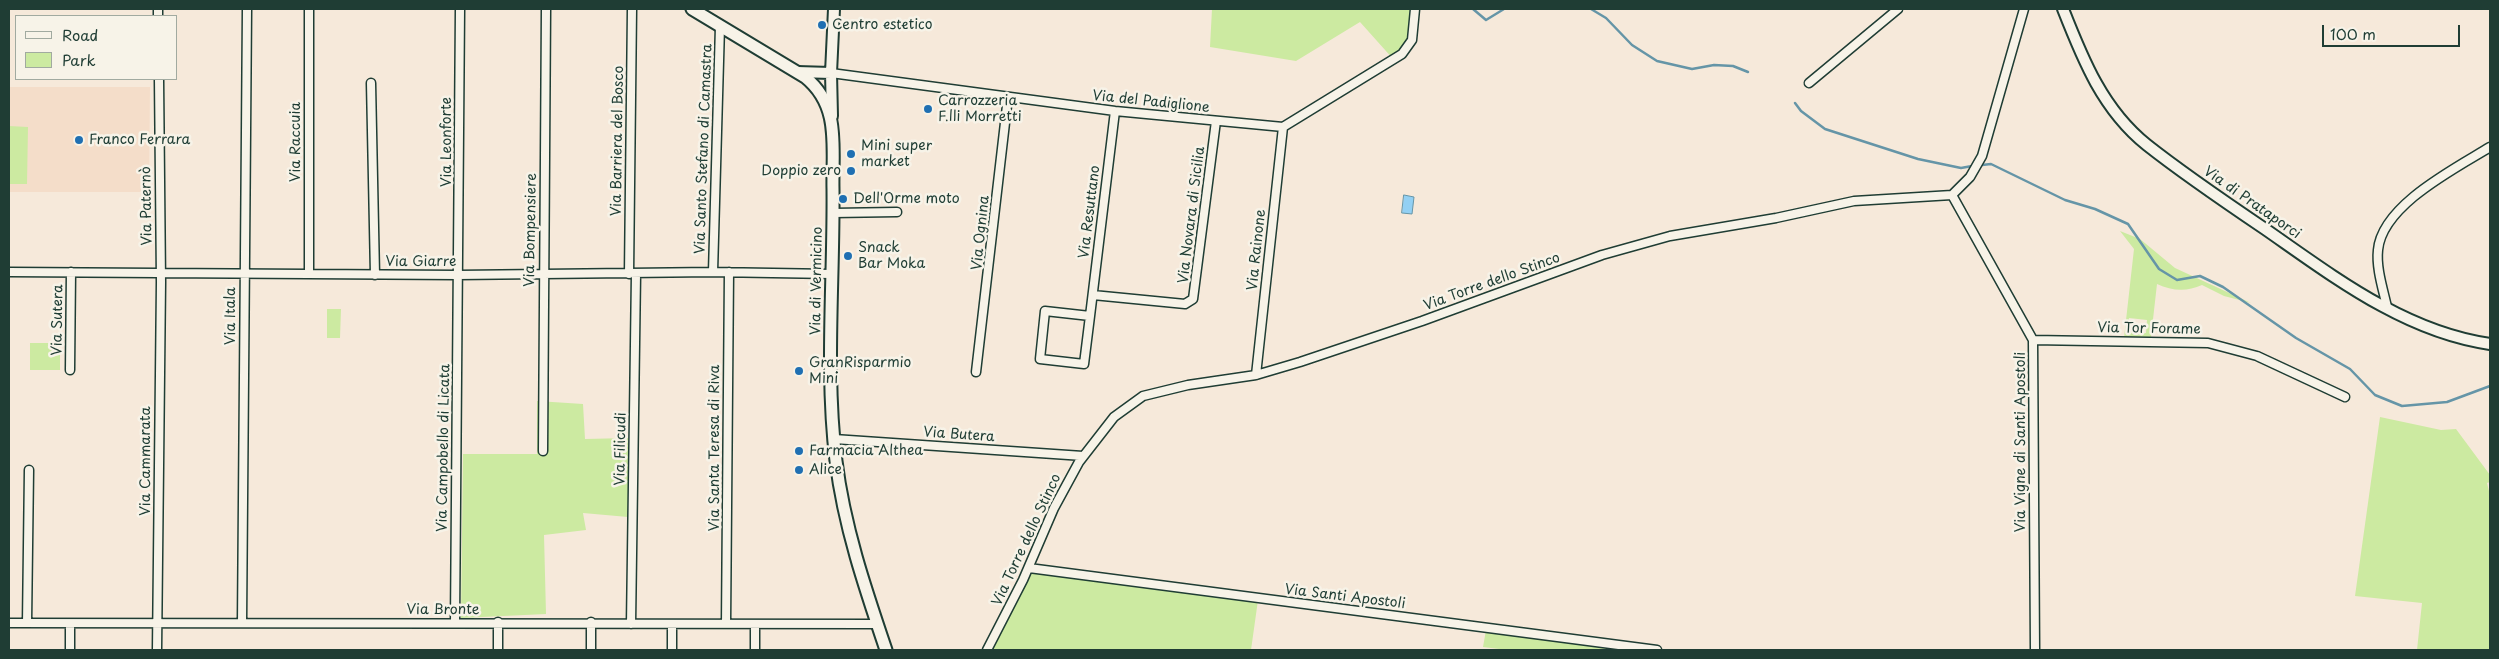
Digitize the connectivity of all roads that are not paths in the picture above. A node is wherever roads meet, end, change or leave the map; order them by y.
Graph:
1 (247, 9) edge
2 (308, 9) edge
3 (460, 9) edge
4 (546, 9) edge
5 (632, 9) edge
6 (692, 9) edge
7 (834, 9) edge
8 (1415, 9) edge
9 (1898, 9) edge
10 (2024, 9) edge
11 (2063, 9) edge
12 (720, 26) junction
13 (797, 72) junction
14 (831, 73) junction
15 (159, 80) edge
16 (371, 83) dead end
17 (1809, 83) dead end
18 (817, 89) junction
19 (1008, 97) junction
20 (1115, 111) junction
21 (832, 117) junction
22 (1216, 121) junction
23 (1283, 127) junction
24 (2490, 147) edge
25 (1952, 195) junction
26 (897, 212) dead end
27 (833, 213) junction
28 (9, 272) edge
29 (71, 272) junction
30 (712, 272) junction
31 (728, 272) junction
32 (160, 273) junction
33 (243, 274) junction
34 (309, 274) junction
35 (543, 274) junction
36 (632, 274) junction
37 (832, 274) junction
38 (375, 275) junction
39 (458, 275) junction
40 (1093, 294) junction
41 (2387, 307) junction
42 (1090, 316) junction
43 (2032, 340) junction
44 (2490, 344) edge
45 (70, 370) dead end
46 (976, 372) dead end
47 (1256, 374) junction
48 (2345, 397) dead end
49 (834, 439) junction
50 (543, 451) dead end
51 (1083, 456) junction
52 (29, 470) dead end
53 (1029, 568) junction
54 (455, 622) junction
55 (498, 622) junction
56 (592, 622) junction
57 (9, 623) edge
58 (27, 623) junction
59 (157, 623) junction
60 (242, 623) junction
61 (70, 624) junction
62 (631, 624) junction
63 (672, 624) junction
64 (726, 624) junction
65 (755, 624) junction
66 (877, 624) junction
67 (70, 650) edge
68 (157, 650) edge
69 (498, 650) edge
70 (591, 650) edge
71 (672, 650) edge
72 (755, 650) edge
73 (886, 650) edge
74 (987, 650) edge
75 (1657, 650) edge
76 (2035, 650) edge

1 - 33 street, Via Itala
2 - 34 street, Via Raccuia
3 - 39 street, Via Leonforte
4 - 35 street, Via Bompensiere
5 - 36 street, Via Barriera del Bosco
6 - 12 main road, Via di Vermicino
7 - 14 street
8 - 23 street
9 - 17 street
10 - 25 street
11 - 41 street, Via di Prataporci
12 - 13 main road, Via di Vermicino
12 - 30 street, Via Santo Stefano di Camastra
13 - 14 street
13 - 18 main road, Via di Vermicino
14 - 18 street
14 - 19 street, Via del Padiglione
14 - 21 street
15 - 32 street, Via Paternò
16 - 38 street
18 - 21 main road, Via di Vermicino
19 - 20 street, Via del Padiglione
19 - 46 street, Via Ognina
20 - 22 street, Via del Padiglione
20 - 40 street, Via Resuttano
21 - 27 main road, Via di Vermicino
22 - 23 street, Via del Padiglione
22 - 40 street, Via Novara di Sicilia
23 - 47 street, Via Rainone
24 - 41 street
25 - 43 street, Via Vigne di Santi Apostoli
25 - 47 street, Via Torre dello Stinco
26 - 27 street
27 - 37 main road, Via di Vermicino
28 - 29 street, Via Giarre
29 - 32 street, Via Giarre
29 - 45 street, Via Sutera
30 - 31 street, Via Giarre
30 - 36 street, Via Giarre
31 - 37 street, Via Giarre
31 - 64 street, Via Santa Teresa di Riva
32 - 33 street, Via Giarre
32 - 59 street, Via Cammarata
33 - 34 street, Via Giarre
33 - 60 street, Via Itala
34 - 38 street, Via Giarre
35 - 36 street, Via Giarre
35 - 39 street, Via Giarre
35 - 50 street, Via Bompensiere
36 - 62 street, Via Filicudi
37 - 49 main road, Via di Vermicino
38 - 39 street, Via Giarre
39 - 54 street, Via Campobello di Licata
40 - 42 street, Via Resuttano
41 - 44 street, Via di Prataporci
42 - 42 street, Via Resuttano
43 - 48 street, Via Tor Forame
43 - 76 street, Via Vigne di Santi Apostoli
47 - 51 street, Via Torre dello Stinco
49 - 51 street, Via Butera
49 - 66 main road, Via di Vermicino
51 - 53 street, Via Torre dello Stinco
52 - 58 street
53 - 74 street, Via Torre dello Stinco
53 - 75 street, Via Santi Apostoli
54 - 55 street, Via Bronte
54 - 60 street, Via Bronte
55 - 56 street, Via Bronte
55 - 69 street
56 - 62 street, Via Bronte
56 - 70 street
57 - 58 street, Via Bronte
58 - 61 street, Via Bronte
59 - 60 street, Via Bronte
59 - 61 street, Via Bronte
59 - 68 street, Via Cammarata
61 - 67 street
62 - 63 street, Via Bronte
63 - 64 street, Via Bronte
63 - 71 street
64 - 65 street, Via Bronte
65 - 66 street, Via Bronte
65 - 72 street
66 - 73 main road, Via di Vermicino

